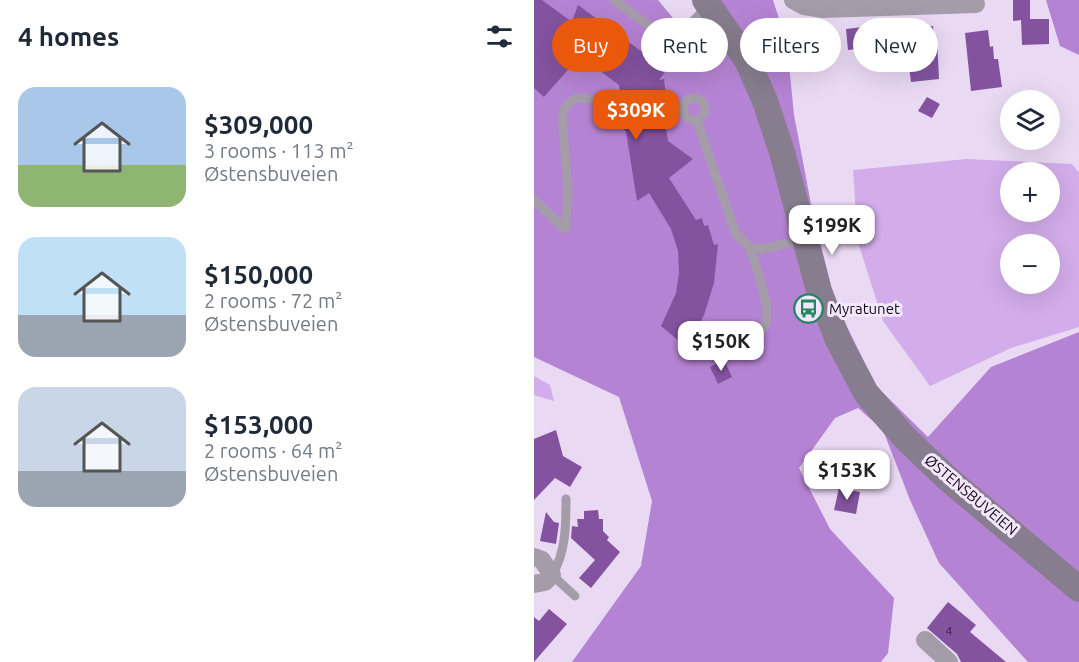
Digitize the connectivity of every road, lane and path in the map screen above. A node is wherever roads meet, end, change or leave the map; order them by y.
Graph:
1 (614, 0) edge
2 (793, 0) edge
3 (706, 2) edge
4 (908, 3) edge
5 (976, 4) dead end
6 (592, 99) dead end
7 (697, 121) dead end
8 (534, 200) edge
9 (805, 240) junction
10 (750, 248) junction
11 (698, 354) dead end
12 (566, 499) dead end
13 (534, 557) edge
14 (552, 575) junction
15 (534, 584) edge
16 (1079, 589) edge
17 (575, 596) dead end
18 (925, 640) dead end
19 (949, 662) edge

1 - 3 lane
2 - 4 street
3 - 9 main road, ØSTENSBUVEIEN
4 - 5 street
6 - 8 lane
7 - 10 lane
9 - 10 lane
9 - 16 main road, ØSTENSBUVEIEN
10 - 11 lane
12 - 14 lane
13 - 14 street
14 - 15 street
14 - 17 lane
18 - 19 street

